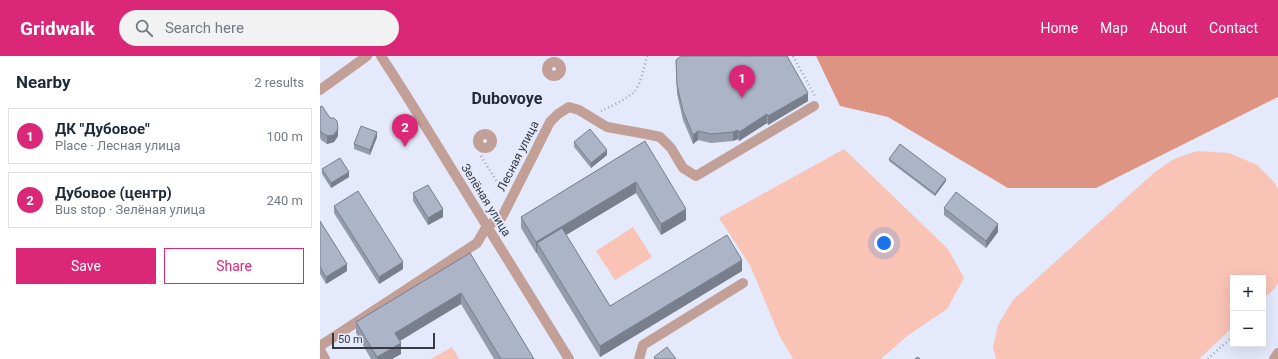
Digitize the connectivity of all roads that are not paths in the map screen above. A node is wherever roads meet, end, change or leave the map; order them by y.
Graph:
1 (368, 56) edge
2 (381, 56) edge
3 (320, 90) edge
4 (814, 106) road end
5 (487, 226) junction
6 (743, 283) dead end
7 (320, 346) edge
8 (320, 350) edge
9 (1278, 353) edge
10 (325, 359) edge
11 (568, 359) edge
12 (639, 359) edge
13 (1274, 359) edge

1 - 3 street
2 - 5 street, Зелёная улица
4 - 5 street, Лесная улица
5 - 7 street, Лесная улица
5 - 11 street, Зелёная улица
6 - 12 street
8 - 10 street
9 - 13 street

